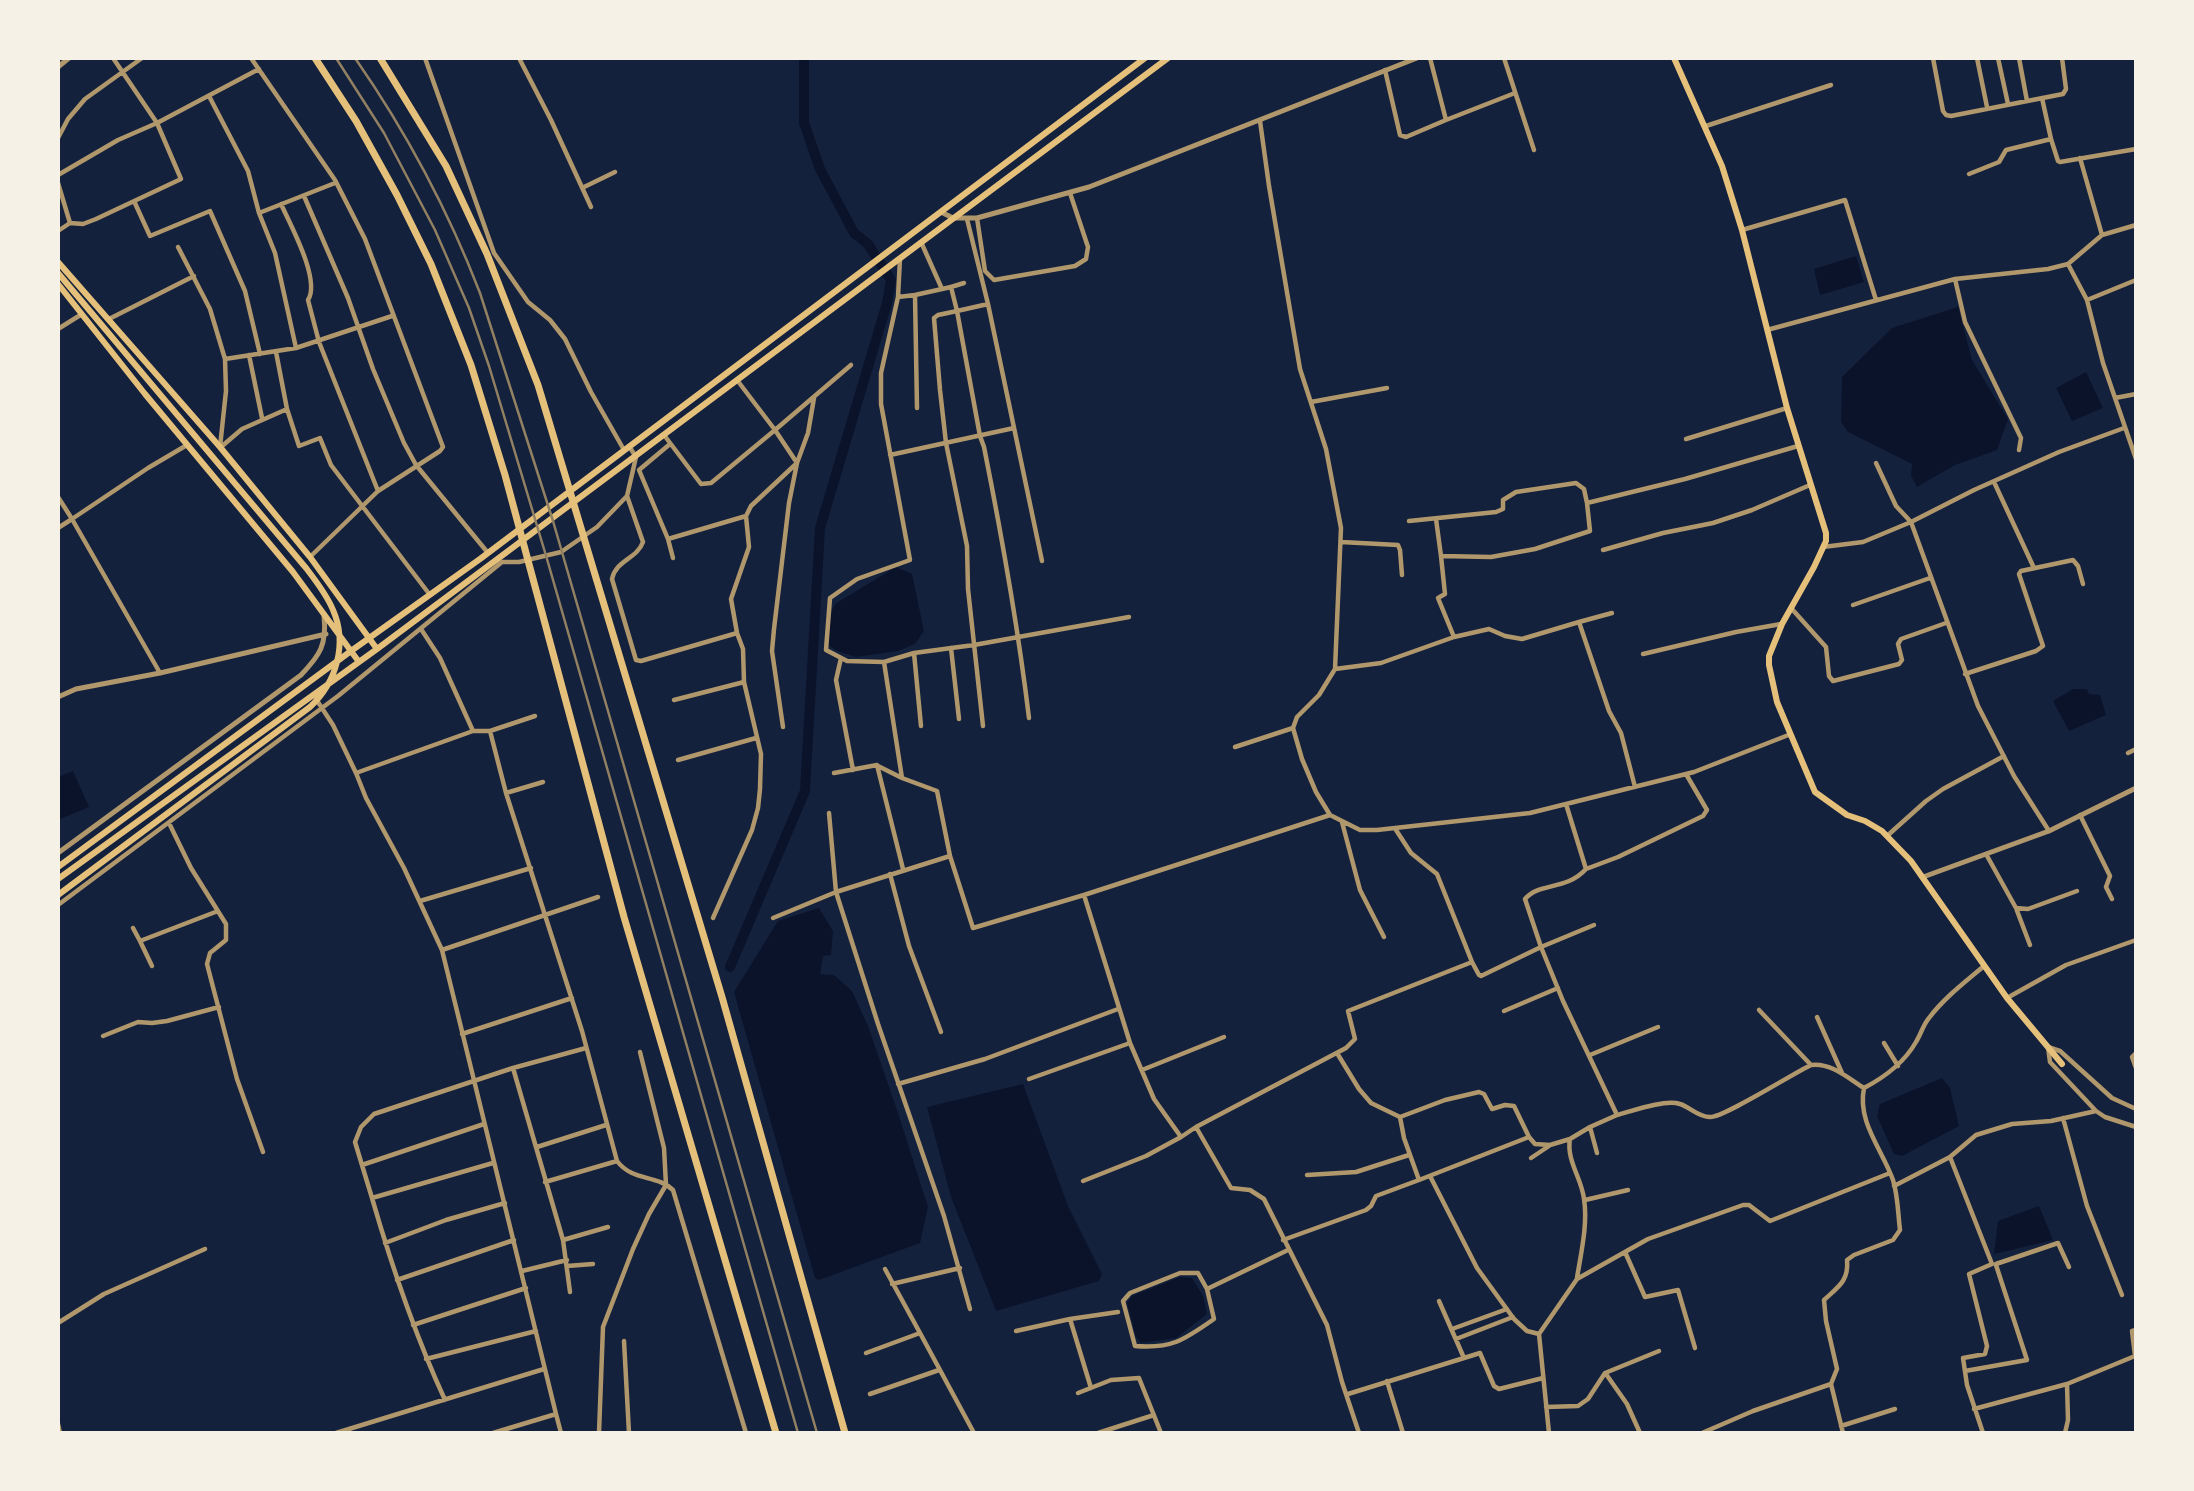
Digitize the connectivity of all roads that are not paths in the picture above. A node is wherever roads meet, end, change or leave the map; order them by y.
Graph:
1 (69, 58) edge
2 (113, 58) edge
3 (142, 58) edge
4 (251, 58) edge
5 (315, 58) edge
6 (380, 58) edge
7 (425, 58) edge
8 (519, 58) edge
9 (1145, 58) edge
10 (1168, 58) edge
11 (1417, 58) edge
12 (1430, 58) edge
13 (1504, 58) edge
14 (1674, 58) edge
15 (1933, 58) edge
16 (1976, 58) edge
17 (1998, 58) edge
18 (2019, 58) edge
19 (2062, 58) edge
20 (58, 67) edge
21 (259, 69) junction
22 (1385, 70) junction
23 (122, 71) junction
24 (1831, 85) dead end
25 (1515, 93) junction
26 (209, 95) junction
27 (2042, 98) junction
28 (2027, 101) junction
29 (2008, 104) junction
30 (1987, 107) junction
31 (1446, 120) junction
32 (1261, 121) junction
33 (157, 123) junction
34 (1706, 126) junction
35 (58, 138) edge
36 (2051, 139) junction
37 (2136, 149) edge
38 (1534, 150) dead end
39 (2080, 158) junction
40 (615, 172) dead end
41 (1969, 174) dead end
42 (58, 175) edge
43 (58, 183) edge
44 (335, 183) junction
45 (582, 188) junction
46 (1070, 193) junction
47 (304, 196) junction
48 (134, 201) junction
49 (281, 204) junction
50 (591, 207) dead end
51 (942, 212) junction
52 (259, 213) junction
53 (953, 218) junction
54 (977, 218) junction
55 (967, 219) junction
56 (70, 223) junction
57 (2136, 225) edge
58 (1742, 230) junction
59 (58, 231) edge
60 (2102, 235) junction
61 (921, 242) junction
62 (178, 247) dead end
63 (897, 261) junction
64 (58, 262) edge
65 (2068, 264) junction
66 (58, 273) edge
67 (194, 276) junction
68 (1955, 279) junction
69 (2136, 280) edge
70 (58, 284) edge
71 (964, 284) dead end
72 (951, 287) junction
73 (942, 289) junction
74 (915, 295) junction
75 (898, 297) junction
76 (1876, 300) junction
77 (2087, 300) junction
78 (988, 304) junction
79 (957, 311) junction
80 (82, 314) junction
81 (392, 316) junction
82 (109, 319) junction
83 (358, 326) junction
84 (58, 329) edge
85 (1767, 330) junction
86 (319, 342) junction
87 (296, 348) junction
88 (276, 352) junction
89 (260, 354) junction
90 (249, 355) junction
91 (225, 359) junction
92 (851, 365) dead end
93 (737, 380) junction
94 (1387, 388) dead end
95 (2136, 394) edge
96 (814, 398) junction
97 (2115, 398) junction
98 (1311, 402) junction
99 (917, 408) dead end
100 (1787, 408) junction
101 (287, 409) junction
102 (262, 418) junction
103 (1014, 428) junction
104 (2124, 428) junction
105 (775, 430) junction
106 (664, 435) junction
107 (980, 436) junction
108 (1686, 439) dead end
109 (946, 443) junction
110 (188, 444) junction
111 (670, 444) junction
112 (1798, 446) junction
113 (220, 447) junction
114 (626, 448) junction
115 (2019, 450) dead end
116 (890, 455) junction
117 (636, 457) junction
118 (2136, 459) edge
119 (797, 463) junction
120 (1876, 463) dead end
121 (416, 465) junction
122 (1994, 482) junction
123 (1810, 485) junction
124 (378, 491) junction
125 (627, 496) junction
126 (58, 497) edge
127 (1587, 503) junction
128 (362, 506) junction
129 (746, 516) junction
130 (72, 519) junction
131 (1436, 519) junction
132 (1409, 521) dead end
133 (1911, 522) junction
134 (58, 528) edge
135 (668, 539) junction
136 (1341, 542) junction
137 (1823, 547) junction
138 (1602, 550) dead end
139 (488, 553) junction
140 (1441, 556) junction
141 (310, 557) junction
142 (673, 558) dead end
143 (1042, 561) dead end
144 (2034, 568) junction
145 (1402, 575) dead end
146 (1930, 578) junction
147 (2083, 584) dead end
148 (430, 595) junction
149 (1853, 605) dead end
150 (1791, 608) junction
151 (324, 613) junction
152 (1612, 613) dead end
153 (1129, 617) dead end
154 (1579, 622) junction
155 (1782, 624) junction
156 (1947, 624) junction
157 (421, 629) junction
158 (737, 633) junction
159 (326, 634) junction
160 (1019, 635) junction
161 (370, 637) junction
162 (1454, 637) junction
163 (974, 645) junction
164 (951, 648) junction
165 (377, 649) junction
166 (351, 651) junction
167 (914, 653) junction
168 (1643, 654) dead end
169 (841, 658) junction
170 (359, 662) junction
171 (884, 662) junction
172 (1335, 669) junction
173 (160, 673) junction
174 (1965, 674) junction
175 (744, 682) junction
176 (313, 695) junction
177 (58, 697) edge
178 (674, 701) dead end
179 (323, 707) junction
180 (535, 716) dead end
181 (1029, 718) dead end
182 (959, 719) dead end
183 (921, 726) dead end
184 (983, 726) dead end
185 (783, 727) dead end
186 (1293, 728) junction
187 (473, 730) junction
188 (490, 731) junction
189 (1791, 734) junction
190 (756, 738) junction
191 (1235, 747) dead end
192 (2136, 750) edge
193 (2128, 753) dead end
194 (2004, 756) junction
195 (678, 760) dead end
196 (877, 765) junction
197 (853, 770) junction
198 (356, 773) junction
199 (834, 773) dead end
200 (1686, 774) junction
201 (902, 778) junction
202 (543, 782) dead end
203 (1635, 787) junction
204 (2136, 788) edge
205 (506, 793) junction
206 (1566, 804) junction
207 (830, 813) dead end
208 (1330, 814) junction
209 (2080, 815) junction
210 (1342, 822) junction
211 (169, 823) junction
212 (1396, 830) junction
213 (2049, 831) junction
214 (1887, 836) junction
215 (58, 853) edge
216 (1986, 854) junction
217 (950, 856) junction
218 (58, 867) edge
219 (531, 868) junction
220 (903, 869) junction
221 (1586, 869) junction
222 (890, 874) junction
223 (1923, 877) junction
224 (58, 879) edge
225 (2077, 891) dead end
226 (836, 892) junction
227 (58, 895) edge
228 (1084, 895) junction
229 (598, 897) dead end
230 (2112, 899) dead end
231 (420, 901) junction
232 (58, 905) edge
233 (2016, 908) junction
234 (218, 911) junction
235 (546, 914) junction
236 (713, 918) dead end
237 (773, 918) dead end
238 (1594, 925) dead end
239 (133, 928) dead end
240 (1384, 937) dead end
241 (2136, 940) edge
242 (140, 941) junction
243 (2030, 945) dead end
244 (1541, 947) junction
245 (442, 950) junction
246 (1472, 961) junction
247 (152, 966) dead end
248 (1984, 966) junction
249 (1558, 988) junction
250 (572, 998) junction
251 (2007, 998) junction
252 (219, 1007) junction
253 (1118, 1009) junction
254 (1759, 1010) dead end
255 (1504, 1011) dead end
256 (1817, 1017) dead end
257 (1658, 1027) dead end
258 (941, 1032) dead end
259 (461, 1034) junction
260 (103, 1036) dead end
261 (1224, 1037) dead end
262 (1130, 1043) junction
263 (1884, 1043) dead end
264 (2048, 1047) junction
265 (586, 1048) junction
266 (640, 1052) dead end
267 (1337, 1053) junction
268 (2136, 1053) edge
269 (1590, 1055) junction
270 (2062, 1064) dead end
271 (1811, 1065) junction
272 (1898, 1066) junction
273 (513, 1068) junction
274 (2136, 1068) edge
275 (1142, 1070) junction
276 (1842, 1074) junction
277 (1029, 1079) dead end
278 (473, 1081) junction
279 (898, 1084) junction
280 (1864, 1088) junction
281 (2136, 1109) edge
282 (2096, 1111) junction
283 (1616, 1115) junction
284 (1400, 1117) junction
285 (2063, 1118) junction
286 (484, 1125) junction
287 (606, 1125) junction
288 (1196, 1127) junction
289 (1590, 1127) junction
290 (2136, 1127) edge
291 (1181, 1137) junction
292 (1529, 1137) junction
293 (1570, 1139) junction
294 (1550, 1145) junction
295 (537, 1147) junction
296 (263, 1152) dead end
297 (1597, 1153) dead end
298 (1409, 1155) junction
299 (1950, 1157) junction
300 (1531, 1158) dead end
301 (617, 1161) junction
302 (493, 1163) junction
303 (362, 1165) junction
304 (1890, 1173) junction
305 (1307, 1175) dead end
306 (1430, 1176) junction
307 (1419, 1180) junction
308 (1083, 1181) dead end
309 (545, 1182) junction
310 (666, 1185) junction
311 (1894, 1186) junction
312 (1628, 1190) dead end
313 (372, 1198) junction
314 (1585, 1200) junction
315 (505, 1203) junction
316 (608, 1227) dead end
317 (514, 1240) junction
318 (564, 1240) junction
319 (1283, 1240) junction
320 (384, 1243) junction
321 (205, 1249) dead end
322 (1288, 1250) junction
323 (1625, 1252) junction
324 (567, 1263) junction
325 (593, 1264) dead end
326 (1994, 1264) junction
327 (2069, 1267) dead end
328 (960, 1268) junction
329 (885, 1269) dead end
330 (522, 1270) junction
331 (1577, 1279) junction
332 (397, 1280) junction
333 (892, 1284) junction
334 (526, 1289) junction
335 (1207, 1289) junction
336 (570, 1292) dead end
337 (2122, 1295) dead end
338 (1439, 1301) dead end
339 (970, 1309) dead end
340 (1507, 1309) junction
341 (1118, 1312) dead end
342 (1513, 1317) junction
343 (1070, 1319) junction
344 (58, 1323) edge
345 (413, 1325) junction
346 (1452, 1329) junction
347 (2136, 1330) edge
348 (536, 1331) junction
349 (1016, 1331) dead end
350 (920, 1333) junction
351 (1539, 1334) junction
352 (1456, 1339) junction
353 (624, 1341) dead end
354 (1695, 1348) dead end
355 (1659, 1351) dead end
356 (866, 1353) dead end
357 (1464, 1358) junction
358 (426, 1359) junction
359 (544, 1369) junction
360 (939, 1370) junction
361 (1965, 1371) junction
362 (1605, 1373) junction
363 (1543, 1378) junction
364 (1387, 1381) junction
365 (1831, 1384) junction
366 (2067, 1384) junction
367 (1091, 1388) junction
368 (1078, 1393) dead end
369 (870, 1394) dead end
370 (1348, 1394) junction
371 (445, 1400) junction
372 (1546, 1407) junction
373 (1895, 1409) dead end
374 (1974, 1409) junction
375 (556, 1414) junction
376 (1154, 1415) junction
377 (58, 1424) edge
378 (1841, 1426) junction
379 (1114, 1427) junction
380 (60, 1433) edge
381 (336, 1433) edge
382 (493, 1433) edge
383 (561, 1433) edge
384 (599, 1433) edge
385 (629, 1433) edge
386 (744, 1433) edge
387 (776, 1433) edge
388 (845, 1433) edge
389 (974, 1433) edge
390 (1098, 1433) edge
391 (1116, 1433) edge
392 (1161, 1433) edge
393 (1359, 1433) edge
394 (1403, 1433) edge
395 (1549, 1433) edge
396 (1640, 1433) edge
397 (1702, 1433) edge
398 (1843, 1433) edge
399 (1983, 1433) edge
400 (2065, 1433) edge

1 - 20 street
2 - 23 street
3 - 23 street
4 - 21 street
5 - 387 highway
6 - 388 highway
7 - 114 street
8 - 45 street
9 - 51 main road
10 - 53 main road
11 - 22 street
12 - 31 street
13 - 25 street
14 - 34 main road
15 - 30 street
16 - 30 street
17 - 29 street
18 - 28 street
19 - 27 street
21 - 26 street
21 - 44 street
22 - 31 street
22 - 32 street
23 - 33 street
23 - 35 street
24 - 34 street
25 - 31 street
25 - 38 street
26 - 33 street
26 - 52 street
27 - 28 street
27 - 36 street
28 - 29 street
29 - 30 street
32 - 46 street
32 - 98 street
33 - 42 street
33 - 48 street
34 - 58 main road
36 - 39 street
36 - 41 street
37 - 39 street
39 - 60 street
40 - 45 street
43 - 56 street
44 - 47 street
44 - 81 street
45 - 50 street
46 - 54 street
46 - 54 street
47 - 49 street
47 - 83 street
48 - 56 street
48 - 89 street
49 - 52 street
49 - 86 street
51 - 53 street
51 - 114 main road
52 - 87 street
53 - 55 street
53 - 61 main road
54 - 55 street
55 - 78 street
56 - 59 street
57 - 60 street
58 - 76 street
58 - 85 main road
60 - 65 street
61 - 63 main road
61 - 73 street
62 - 67 street
63 - 75 street
63 - 93 main road
64 - 82 main road
65 - 68 street
65 - 77 street
66 - 227 main road
67 - 82 street
67 - 91 street
68 - 76 street
68 - 115 street
69 - 77 street
70 - 80 main road
71 - 72 street
72 - 73 street
72 - 79 street
73 - 74 street
74 - 75 street
74 - 99 street
75 - 116 street
76 - 85 street
77 - 97 street
78 - 79 street
78 - 103 street
79 - 107 street
79 - 109 street
80 - 84 street
80 - 110 main road
81 - 83 street
81 - 121 street
82 - 113 main road
83 - 86 street
83 - 121 street
85 - 100 main road
86 - 87 street
86 - 124 street
87 - 88 street
88 - 89 street
88 - 101 street
89 - 90 street
90 - 91 street
90 - 102 street
91 - 113 street
92 - 96 street
93 - 105 street
93 - 106 main road
94 - 98 street
95 - 97 street
96 - 105 street
96 - 119 street
97 - 104 street
98 - 136 street
100 - 108 street
100 - 112 main road
101 - 102 street
101 - 128 street
102 - 113 street
103 - 107 street
103 - 143 street
104 - 118 street
104 - 122 street
105 - 111 street
105 - 119 street
106 - 111 street
106 - 117 main road
107 - 109 street
107 - 160 street
109 - 116 street
109 - 163 street
110 - 130 street
110 - 151 main road
111 - 135 street
112 - 123 main road
112 - 127 street
113 - 141 main road
114 - 117 street
114 - 139 main road
116 - 169 street
117 - 125 street
117 - 165 main road
119 - 129 street
119 - 185 street
120 - 133 street
121 - 124 street
121 - 139 street
122 - 133 street
122 - 144 street
123 - 137 main road
123 - 138 street
124 - 128 street
125 - 157 street
125 - 158 street
126 - 130 street
127 - 131 street
127 - 140 street
128 - 141 street
128 - 148 street
129 - 135 street
129 - 158 street
130 - 134 street
130 - 173 street
131 - 132 street
131 - 140 street
133 - 137 street
133 - 146 street
135 - 142 street
136 - 145 street
136 - 172 street
137 - 150 main road
139 - 148 main road
140 - 162 street
141 - 161 main road
144 - 147 street
144 - 174 street
146 - 149 street
146 - 156 street
148 - 161 main road
150 - 155 main road
150 - 156 street
151 - 159 street
151 - 166 main road
152 - 154 street
153 - 160 street
154 - 162 street
154 - 203 street
155 - 168 street
155 - 189 main road
156 - 174 street
157 - 179 street
157 - 187 street
158 - 175 street
159 - 173 street
159 - 215 street
160 - 163 street
160 - 181 street
161 - 165 main road
161 - 166 main road
162 - 172 street
163 - 164 street
163 - 184 street
164 - 167 street
164 - 182 street
165 - 170 main road
166 - 170 main road
166 - 218 main road
167 - 171 street
167 - 183 street
169 - 171 street
169 - 197 street
170 - 176 main road
171 - 201 street
172 - 186 street
173 - 177 street
174 - 194 street
175 - 178 street
175 - 190 street
176 - 179 street
176 - 224 main road
179 - 198 street
179 - 211 street
180 - 188 street
186 - 191 street
186 - 208 street
187 - 188 street
187 - 198 street
188 - 205 street
189 - 200 street
189 - 214 main road
190 - 195 street
190 - 236 street
192 - 193 street
194 - 213 street
194 - 214 street
196 - 197 street
196 - 201 street
196 - 220 street
197 - 199 street
198 - 231 street
200 - 203 street
200 - 221 street
201 - 217 street
202 - 205 street
203 - 206 street
204 - 209 street
205 - 219 street
206 - 212 street
206 - 221 street
207 - 226 street
208 - 210 street
208 - 228 street
209 - 213 street
209 - 230 street
210 - 212 street
210 - 240 street
211 - 232 street
211 - 234 street
212 - 246 street
213 - 216 street
214 - 223 main road
216 - 223 street
216 - 233 street
217 - 220 street
217 - 228 street
219 - 231 street
219 - 235 street
220 - 222 street
221 - 244 street
222 - 226 street
222 - 258 street
223 - 248 main road
225 - 233 street
226 - 237 street
226 - 279 street
228 - 253 street
229 - 235 street
231 - 245 street
233 - 243 street
234 - 242 street
234 - 252 street
235 - 245 street
235 - 250 street
238 - 244 street
239 - 242 street
241 - 251 street
242 - 247 street
244 - 246 street
244 - 249 street
245 - 259 street
246 - 267 street
248 - 251 main road
248 - 272 street
249 - 255 street
249 - 269 street
250 - 259 street
250 - 265 street
251 - 264 main road
252 - 260 street
252 - 296 street
253 - 262 street
253 - 279 street
254 - 271 street
256 - 276 street
257 - 269 street
259 - 278 street
261 - 275 street
262 - 275 street
262 - 277 street
263 - 272 street
264 - 270 main road
264 - 281 street
264 - 282 street
265 - 273 street
265 - 287 street
266 - 310 street
267 - 284 street
267 - 288 street
268 - 274 street
269 - 283 street
271 - 276 street
271 - 283 street
272 - 280 street
273 - 278 street
273 - 295 street
275 - 291 street
276 - 280 street
278 - 286 street
278 - 303 street
279 - 328 street
280 - 304 street
282 - 285 street
282 - 290 street
283 - 289 street
284 - 292 street
284 - 298 street
285 - 299 street
285 - 337 street
286 - 302 street
286 - 303 street
287 - 295 street
287 - 301 street
288 - 291 street
288 - 319 street
289 - 293 street
289 - 297 street
291 - 308 street
292 - 294 street
292 - 306 street
293 - 294 street
293 - 314 street
294 - 300 street
295 - 309 street
298 - 305 street
298 - 307 street
299 - 311 street
299 - 326 street
301 - 309 street
301 - 310 street
302 - 313 street
302 - 315 street
303 - 313 street
304 - 311 street
304 - 323 street
306 - 307 street
306 - 340 street
307 - 319 street
309 - 318 street
310 - 384 street
310 - 386 street
311 - 365 street
312 - 314 street
313 - 320 street
314 - 331 street
315 - 317 street
315 - 320 street
316 - 318 street
317 - 330 street
317 - 332 street
318 - 324 street
319 - 322 street
320 - 332 street
321 - 344 street
322 - 335 street
322 - 370 street
323 - 331 street
323 - 354 street
324 - 325 street
324 - 330 street
324 - 336 street
326 - 327 street
326 - 361 street
326 - 361 street
328 - 333 street
328 - 339 street
329 - 333 street
330 - 334 street
331 - 351 street
332 - 345 street
333 - 350 street
334 - 345 street
334 - 348 street
335 - 335 street
338 - 346 street
340 - 342 street
340 - 346 street
341 - 343 street
342 - 351 street
342 - 352 street
343 - 349 street
343 - 367 street
345 - 358 street
346 - 352 street
347 - 366 street
348 - 358 street
348 - 359 street
350 - 356 street
350 - 360 street
351 - 363 street
352 - 357 street
353 - 385 street
355 - 362 street
357 - 363 street
357 - 364 street
358 - 371 street
359 - 371 street
359 - 375 street
360 - 369 street
360 - 389 street
361 - 374 street
362 - 372 street
362 - 396 street
363 - 372 street
364 - 370 street
364 - 394 street
365 - 378 street
365 - 397 street
366 - 374 street
366 - 400 street
367 - 368 street
367 - 376 street
370 - 393 street
371 - 381 street
372 - 395 street
373 - 378 street
374 - 399 street
375 - 382 street
375 - 383 street
376 - 379 street
376 - 392 street
377 - 380 street
378 - 398 street
379 - 390 street
379 - 391 street

